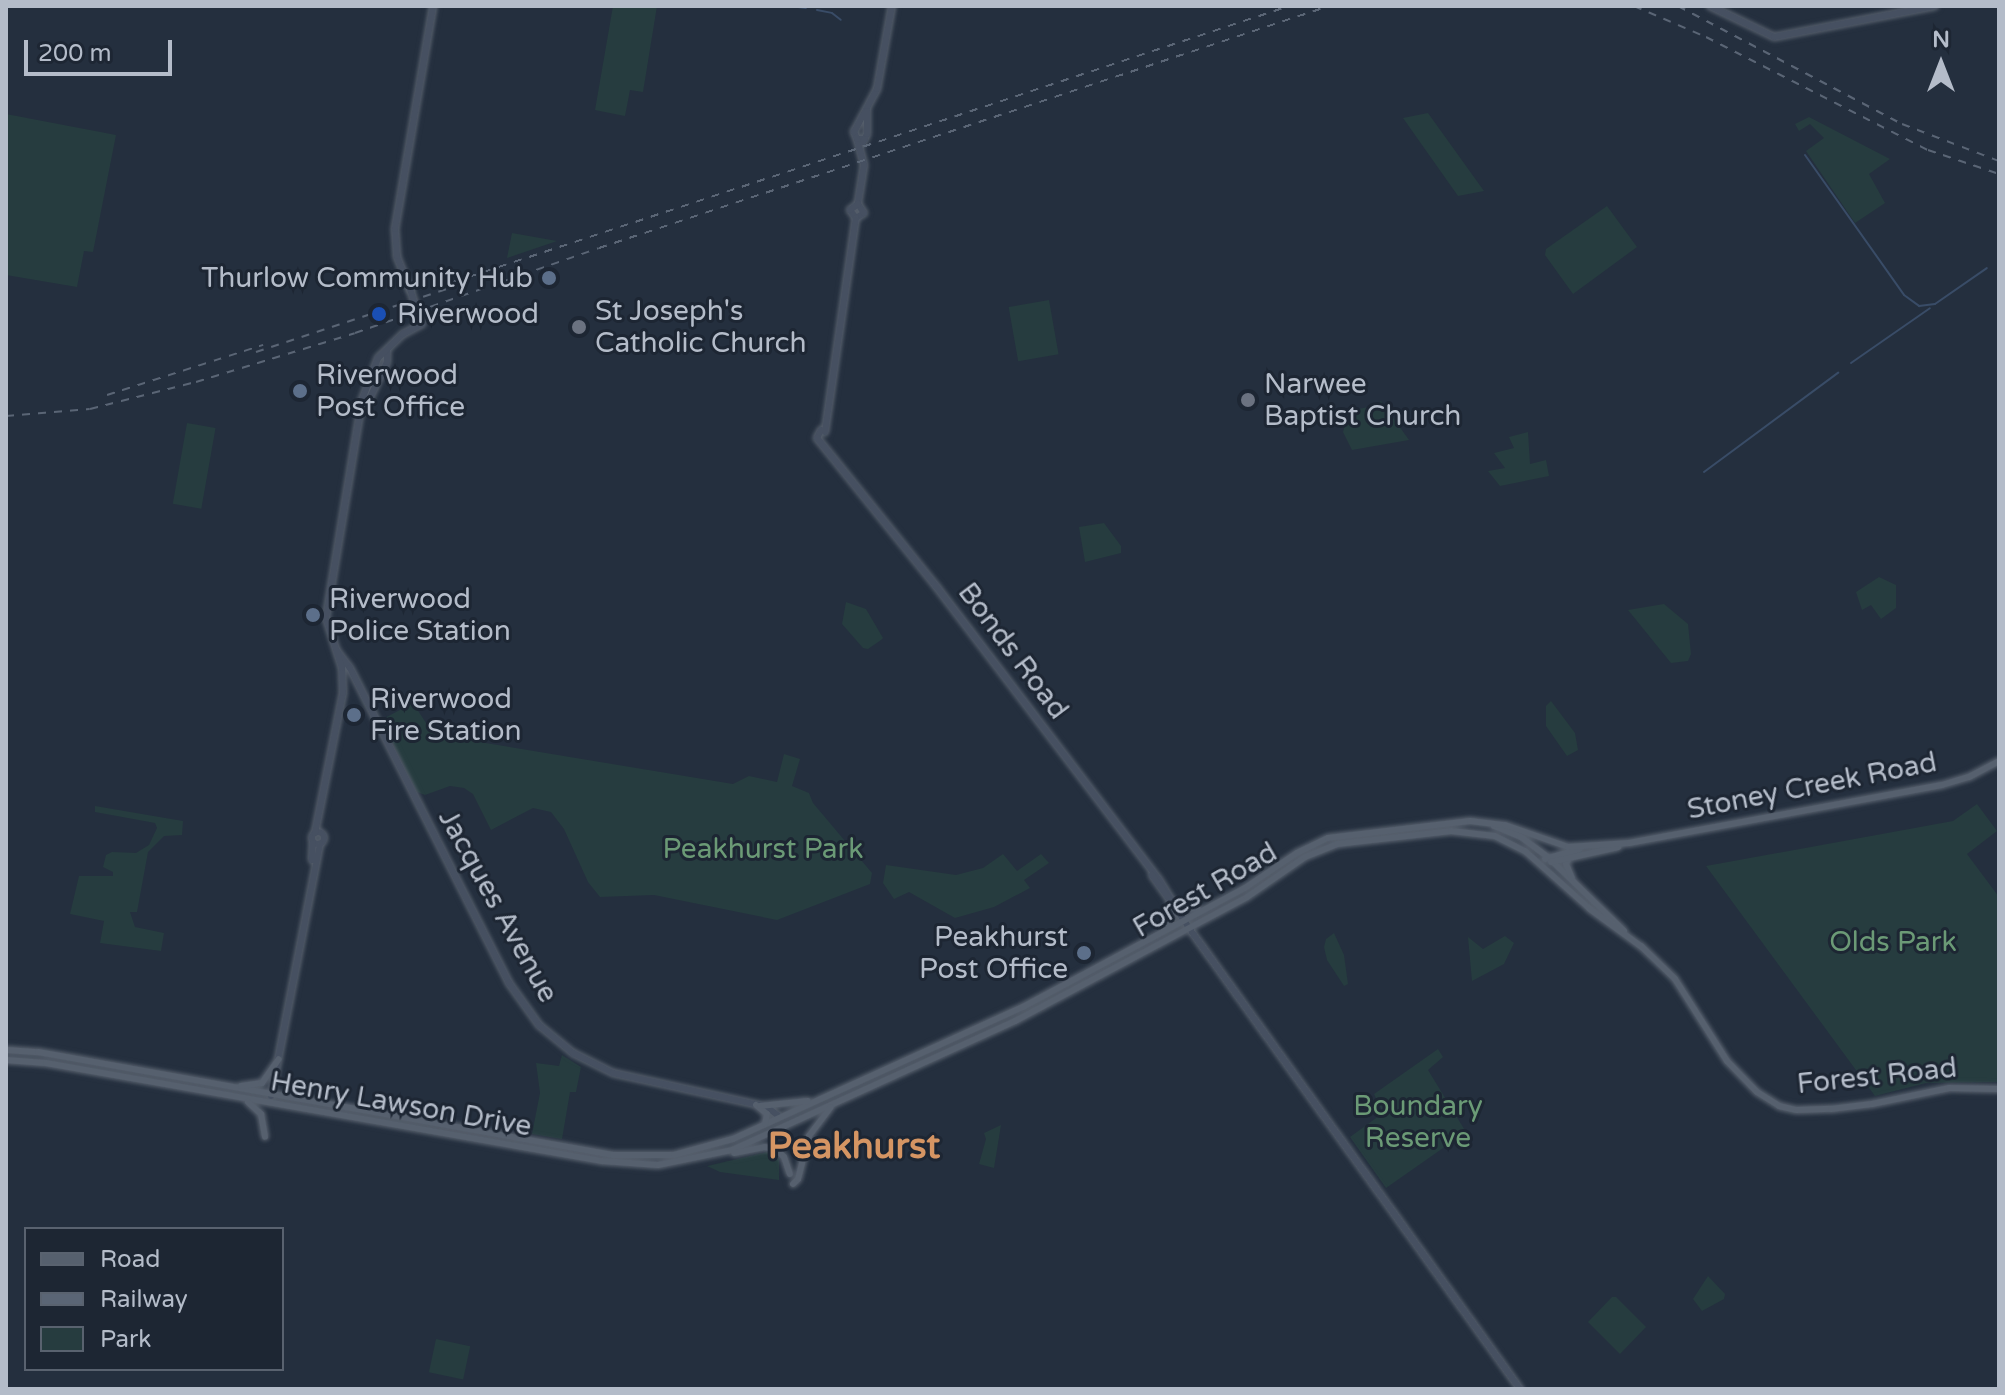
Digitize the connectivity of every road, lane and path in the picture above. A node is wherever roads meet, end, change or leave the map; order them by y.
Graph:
1 (433, 6) edge
2 (892, 6) edge
3 (1710, 6) edge
4 (1935, 6) edge
5 (868, 108) junction
6 (855, 129) junction
7 (866, 130) junction
8 (861, 139) junction
9 (337, 651) junction
10 (343, 693) junction
11 (365, 701) junction
12 (1999, 761) edge
13 (1479, 822) junction
14 (1505, 825) joint
15 (318, 833) junction
16 (1629, 843) junction
17 (317, 844) junction
18 (1595, 845) junction
19 (1570, 856) junction
20 (1550, 859) junction
21 (1543, 865) junction
22 (1576, 885) junction
23 (1173, 904) junction
24 (1207, 908) junction
25 (1184, 920) junction
26 (1189, 928) junction
27 (1159, 934) junction
28 (1642, 947) junction
29 (6, 1050) edge
30 (279, 1059) junction
31 (6, 1060) edge
32 (221, 1086) junction
33 (1999, 1089) edge
34 (271, 1094) junction
35 (821, 1098) junction
36 (243, 1099) junction
37 (270, 1104) junction
38 (834, 1104) junction
39 (758, 1105) junction
40 (780, 1117) junction
41 (765, 1124) junction
42 (785, 1126) joint
43 (265, 1137) dead end
44 (716, 1155) junction
45 (790, 1174) dead end
46 (793, 1184) dead end
47 (1520, 1389) edge

1 - 9 main road, bridge
2 - 5 main road
3 - 4 main road
5 - 6 main road
5 - 7 main road
6 - 7 main road
6 - 8 main road
7 - 8 main road
8 - 23 main road, Bonds Road
9 - 10 main road
9 - 11 main road, Jacques Avenue
10 - 11 main road
10 - 15 main road
11 - 39 main road, Jacques Avenue
12 - 16 main road, Stoney Creek Road
13 - 14 main road, Forest Road
13 - 20 main road, Forest Road
13 - 24 main road, Forest Road
14 - 18 main road, Stoney Creek Road
15 - 17 main road
15 - 17 main road
16 - 18 main road, Stoney Creek Road
16 - 19 main road, Stoney Creek Road
17 - 30 main road
18 - 20 main road, Stoney Creek Road
19 - 20 main road, Stoney Creek Road
19 - 22 main road
20 - 21 main road, Stoney Creek Road
20 - 22 main road, Forest Road
21 - 26 main road, Forest Road
21 - 28 main road, Forest Road
22 - 28 main road, Forest Road
23 - 24 main road
23 - 25 main road, Bonds Road
23 - 27 main road
24 - 25 main road, Forest Road
25 - 26 main road, Bonds Road
25 - 27 main road, Forest Road
26 - 38 main road, Forest Road
26 - 47 main road, Bonds Road
27 - 35 main road, Forest Road
28 - 33 main road, Forest Road
29 - 32 main road, Henry Lawson Drive
30 - 32 main road
30 - 34 main road
31 - 36 main road, Henry Lawson Drive
32 - 34 main road, Henry Lawson Drive
34 - 37 main road
34 - 41 main road, Henry Lawson Drive
35 - 39 main road
35 - 40 main road, Forest Road
36 - 37 main road, Henry Lawson Drive
36 - 43 main road
37 - 44 main road, Henry Lawson Drive
38 - 42 main road, Forest Road
38 - 46 main road
39 - 40 main road, Jacques Avenue
39 - 41 main road
40 - 41 main road, Henry Lawson Drive
42 - 44 main road, Henry Lawson Drive
44 - 45 main road

